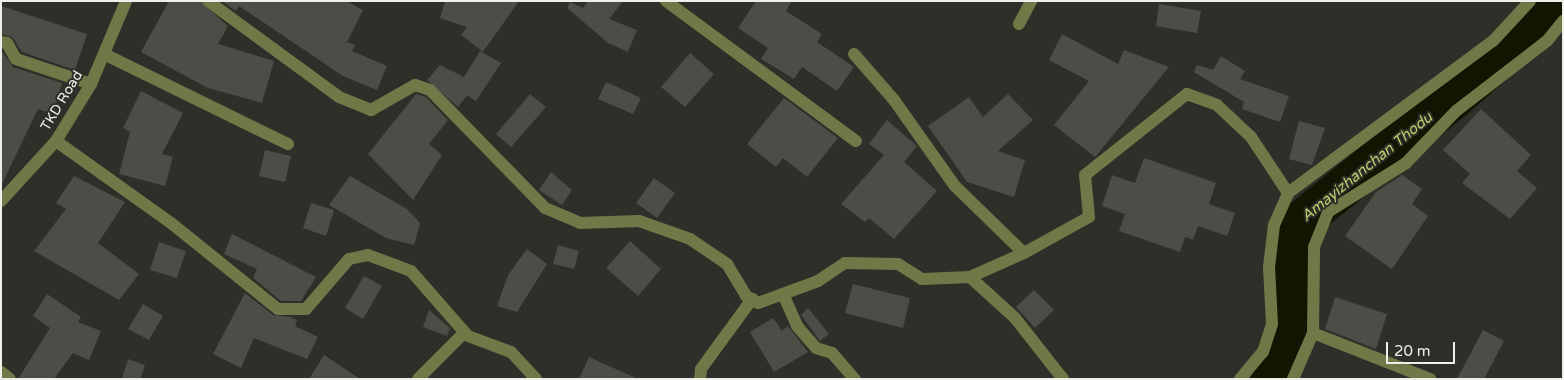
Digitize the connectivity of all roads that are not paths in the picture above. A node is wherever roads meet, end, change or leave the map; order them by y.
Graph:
1 (126, 1) edge
2 (208, 1) edge
3 (666, 1) edge
4 (1031, 1) edge
5 (1530, 1) edge
6 (1563, 21) edge
7 (1019, 24) dead end
8 (1, 42) edge
9 (104, 54) junction
10 (854, 54) dead end
11 (91, 84) junction
12 (56, 141) junction
13 (856, 141) dead end
14 (288, 144) dead end
15 (1288, 193) junction
16 (1, 201) edge
17 (1024, 253) junction
18 (970, 277) junction
19 (783, 294) junction
20 (752, 299) junction
21 (465, 332) junction
22 (1313, 333) junction
23 (1, 372) edge
24 (10, 379) edge
25 (418, 379) edge
26 (536, 379) edge
27 (700, 379) edge
28 (855, 379) edge
29 (1063, 379) edge
30 (1240, 379) edge
31 (1293, 379) edge
32 (1430, 379) edge

1 - 9 street, TKD Road
2 - 20 street
3 - 13 street
4 - 7 street
5 - 15 street
6 - 22 street
8 - 11 street
9 - 11 street, TKD Road
9 - 14 street
10 - 17 street
11 - 12 street, TKD Road
12 - 16 street, TKD Road
12 - 21 street
15 - 17 street
15 - 30 street
17 - 18 street
18 - 19 street
18 - 29 street
19 - 20 street
19 - 28 street
20 - 27 street
21 - 25 street
21 - 26 street
22 - 31 street
22 - 32 street
23 - 24 street

